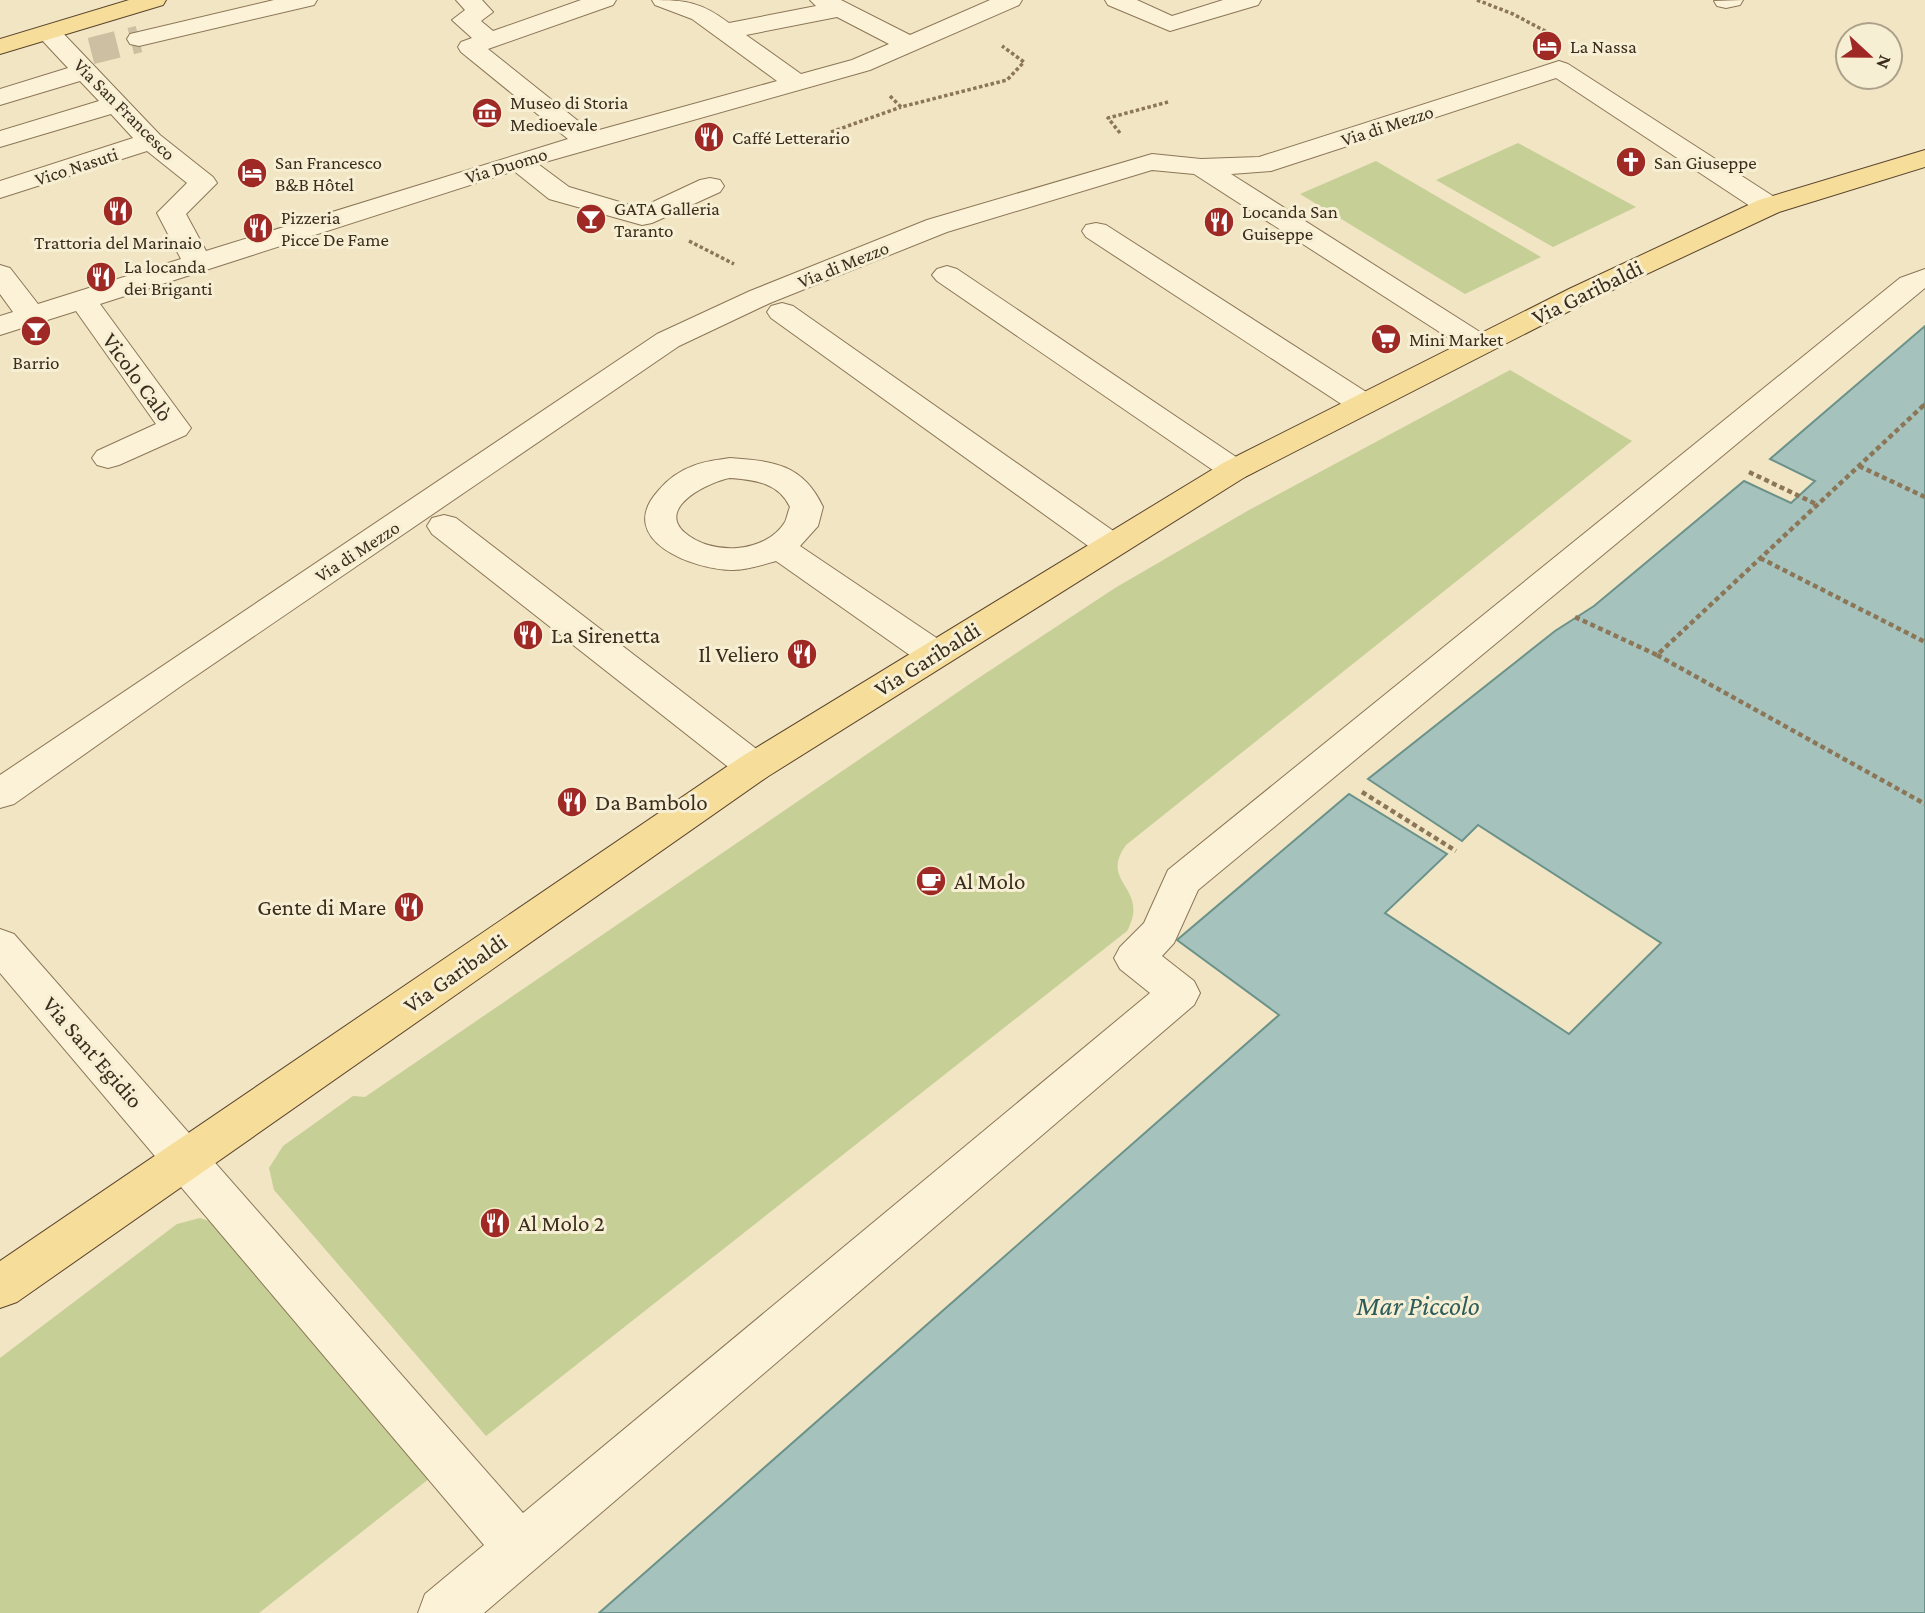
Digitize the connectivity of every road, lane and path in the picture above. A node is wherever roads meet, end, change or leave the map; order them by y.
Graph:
1 (154, 0) edge
2 (305, 0) edge
3 (468, 0) edge
4 (604, 0) edge
5 (664, 0) edge
6 (1010, 0) edge
7 (1117, 0) edge
8 (1250, 0) edge
9 (1478, 0) edge
10 (832, 5) edge
11 (725, 31) junction
12 (50, 33) junction
13 (139, 40) tunnel mouth
14 (490, 40) junction
15 (997, 42) dead end
16 (909, 44) junction
17 (0, 47) edge
18 (83, 59) junction
19 (1572, 62) junction
20 (861, 65) junction
21 (798, 84) junction
22 (0, 97) edge
23 (115, 104) junction
24 (901, 107) junction
25 (831, 132) dead end
26 (0, 139) edge
27 (151, 141) junction
28 (587, 141) junction
29 (1925, 158) edge
30 (518, 161) junction
31 (1200, 167) junction
32 (710, 186) dead end
33 (0, 190) edge
34 (1769, 206) junction
35 (642, 216) junction
36 (1096, 231) dead end
37 (197, 262) junction
38 (0, 274) edge
39 (947, 275) dead end
40 (1925, 278) edge
41 (82, 299) junction
42 (771, 304) junction
43 (31, 316) junction
44 (0, 326) edge
45 (1480, 345) junction
46 (1363, 404) junction
47 (1925, 404) edge
48 (1705, 452) junction
49 (108, 458) dead end
50 (1859, 466) junction
51 (1234, 470) junction
52 (1925, 497) edge
53 (1818, 505) junction
54 (444, 526) dead end
55 (1110, 545) junction
56 (779, 547) dead end
57 (1760, 558) junction
58 (1529, 595) junction
59 (1925, 642) edge
60 (934, 654) junction
61 (1657, 655) junction
62 (754, 767) junction
63 (1320, 767) junction
64 (0, 794) edge
65 (1925, 804) edge
66 (1456, 850) dead end
67 (0, 945) edge
68 (186, 1158) junction
69 (0, 1287) edge
70 (521, 1549) junction
71 (444, 1613) edge

1 - 12 main road
2 - 13 street
3 - 14 street
4 - 14 street
5 - 11 street
6 - 16 street, Via Duomo
7 - 8 street
9 - 19 path
10 - 11 street
10 - 16 street
11 - 21 street
12 - 17 main road
12 - 18 street, Via San Francesco
14 - 28 street
15 - 24 path
16 - 20 street, Via Duomo
18 - 22 street
18 - 23 street, Via San Francesco
19 - 31 street, Via di Mezzo
19 - 34 street
20 - 21 street, Via Duomo
20 - 24 path
21 - 28 street, Via Duomo
23 - 26 street
23 - 27 street, Via San Francesco
24 - 25 path
27 - 33 street, Vico Nasuti
27 - 37 street, Via San Francesco
28 - 30 street, Via Duomo
29 - 34 main road, Via Garibaldi
30 - 35 street
30 - 37 street, Via Duomo
31 - 42 street, Via di Mezzo
31 - 45 street
32 - 35 street
34 - 45 main road, Via Garibaldi
35 - 42 path
36 - 46 street
37 - 41 street, Via Duomo
38 - 43 street
39 - 51 street
40 - 48 street
41 - 43 street, Via Duomo
41 - 49 street, Vicolo Calò
42 - 55 street
42 - 64 street, Via di Mezzo
43 - 44 street, Via Duomo
45 - 46 main road, Via Garibaldi
46 - 51 main road, Via Garibaldi
47 - 50 path
48 - 53 path
48 - 58 street
50 - 52 path
50 - 53 path
51 - 55 main road, Via Garibaldi
53 - 57 path
54 - 62 street
55 - 60 main road, Via Garibaldi
56 - 60 street
57 - 59 path
57 - 61 path
58 - 61 path
58 - 63 street
60 - 62 main road, Via Garibaldi
61 - 65 path
62 - 68 main road, Via Garibaldi
63 - 66 path
63 - 70 street
67 - 68 street, Via Sant'Egidio
68 - 69 main road, Via Garibaldi
68 - 70 street, Via Sant'Egidio
70 - 71 street

